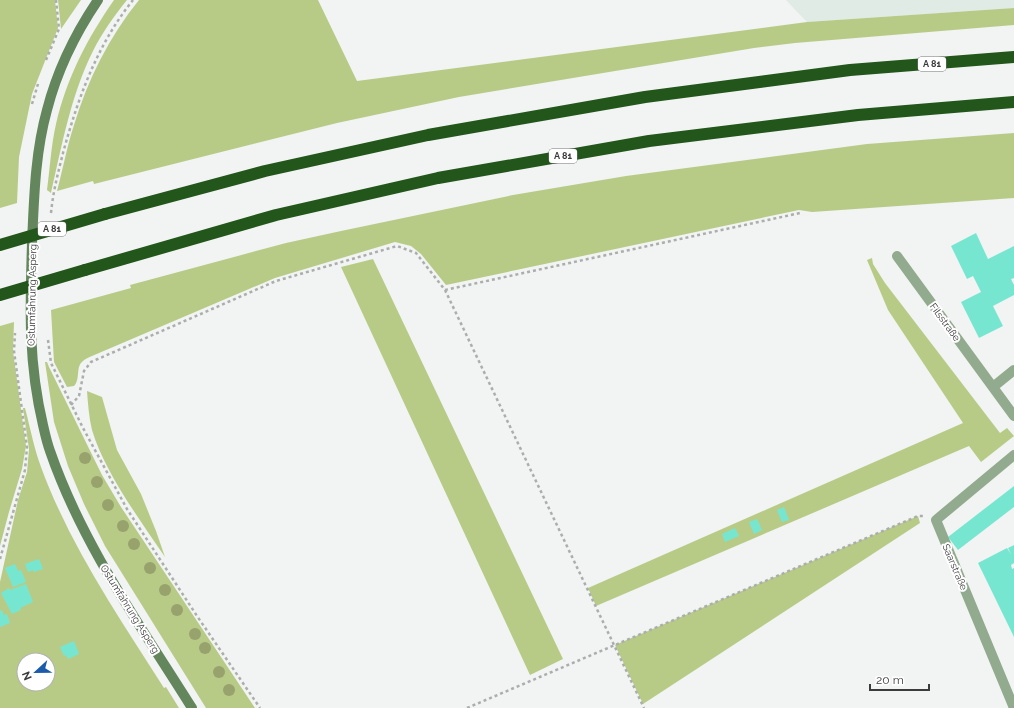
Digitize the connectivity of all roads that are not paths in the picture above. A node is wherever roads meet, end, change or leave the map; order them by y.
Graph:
1 (98, 0) edge
2 (1014, 57) edge
3 (1014, 102) edge
4 (0, 245) edge
5 (897, 256) dead end
6 (0, 295) edge
7 (1014, 370) edge
8 (993, 387) junction
9 (1014, 416) edge
10 (1014, 455) edge
11 (192, 708) edge
12 (1014, 708) edge

1 - 11 street, Ostumfahrung Asperg
2 - 4 highway, A 81, bridge
3 - 6 highway, A 81, bridge
5 - 8 street, Filsstraße
7 - 8 street
8 - 9 street, Filsstraße
10 - 12 street, Saarstraße

